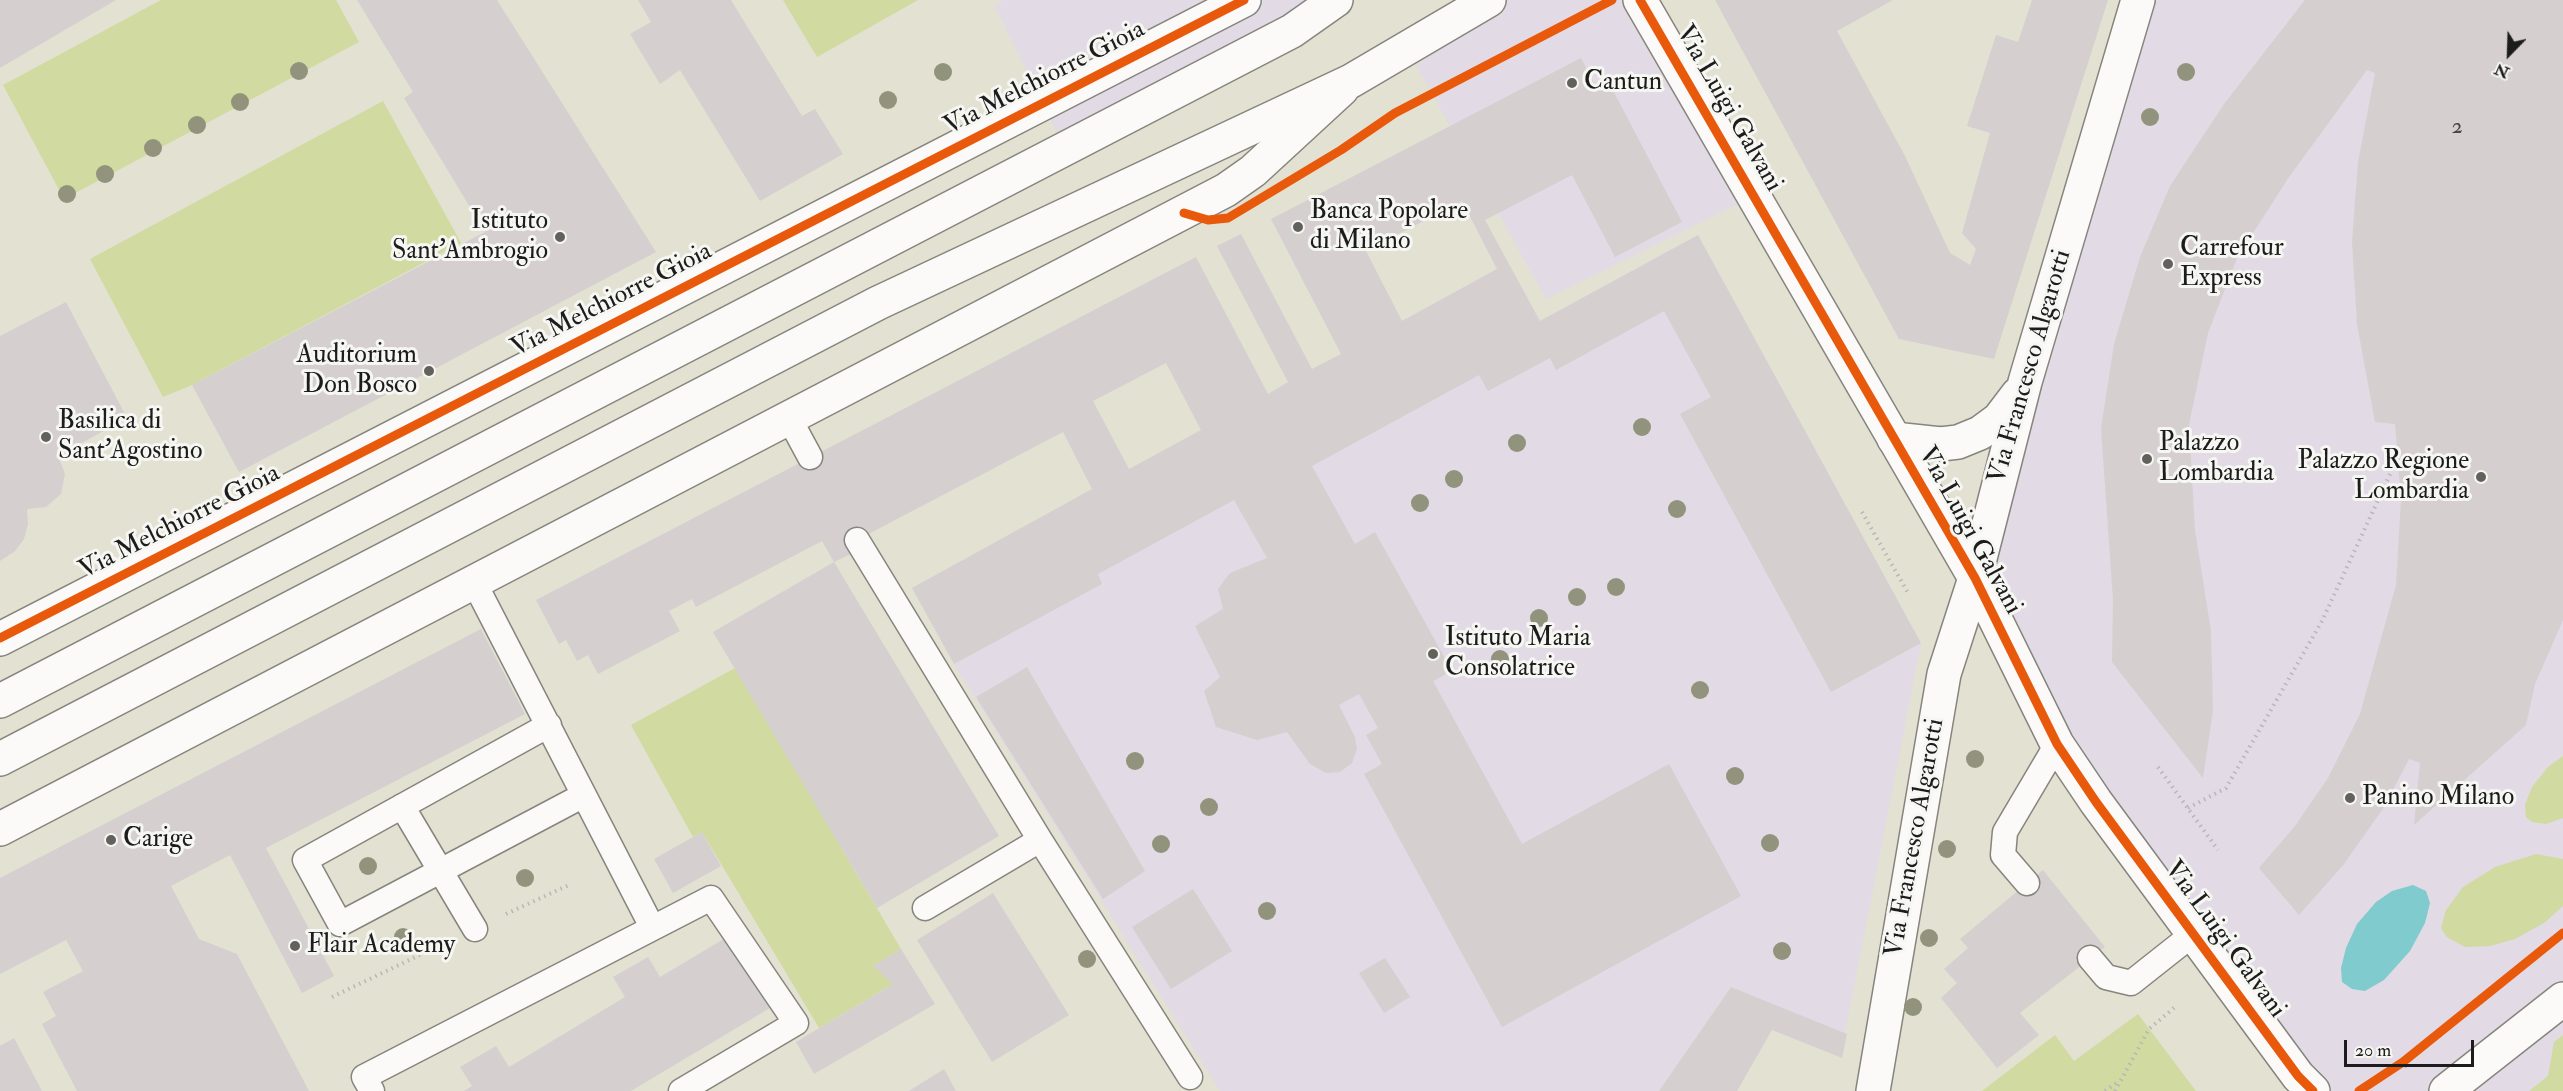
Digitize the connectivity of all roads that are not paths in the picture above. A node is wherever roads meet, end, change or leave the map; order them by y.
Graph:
1 (1244, 0) edge
2 (1336, 0) edge
3 (1490, 0) edge
4 (1640, 0) edge
5 (2138, 0) edge
6 (1351, 81) junction
7 (2025, 382) junction
8 (789, 418) junction
9 (1894, 439) junction
10 (810, 457) dead end
11 (857, 540) dead end
12 (1975, 578) junction
13 (474, 582) junction
14 (0, 639) edge
15 (0, 701) edge
16 (549, 725) junction
17 (2057, 744) junction
18 (0, 759) edge
19 (584, 795) junction
20 (402, 806) junction
21 (0, 829) edge
22 (1040, 840) junction
23 (440, 872) junction
24 (2027, 883) dead end
25 (925, 908) dead end
26 (652, 927) junction
27 (475, 929) dead end
28 (2193, 934) junction
29 (2090, 958) dead end
30 (2563, 999) edge
31 (1190, 1077) dead end
32 (372, 1091) edge
33 (681, 1091) edge
34 (1873, 1091) edge
35 (2313, 1091) edge
36 (2446, 1091) edge

1 - 14 street, Via Melchiorre Gioia
2 - 15 street
3 - 6 street
4 - 9 street, Via Luigi Galvani
5 - 7 street, Via Francesco Algarotti
6 - 8 street
6 - 18 street
7 - 9 street, Via Luigi Galvani
7 - 12 street, Via Francesco Algarotti
8 - 10 lane
8 - 13 street
9 - 12 street, Via Luigi Galvani
11 - 22 lane
12 - 17 street, Via Luigi Galvani
12 - 34 street, Via Francesco Algarotti
13 - 16 lane
13 - 21 street
16 - 19 lane
16 - 20 lane
17 - 24 lane
17 - 28 street, Via Luigi Galvani
19 - 23 lane
19 - 26 lane
20 - 23 lane
20 - 23 lane
22 - 25 lane
22 - 31 lane
23 - 27 lane
26 - 32 lane
26 - 33 lane
28 - 29 lane
28 - 35 street, Via Luigi Galvani
30 - 36 street

